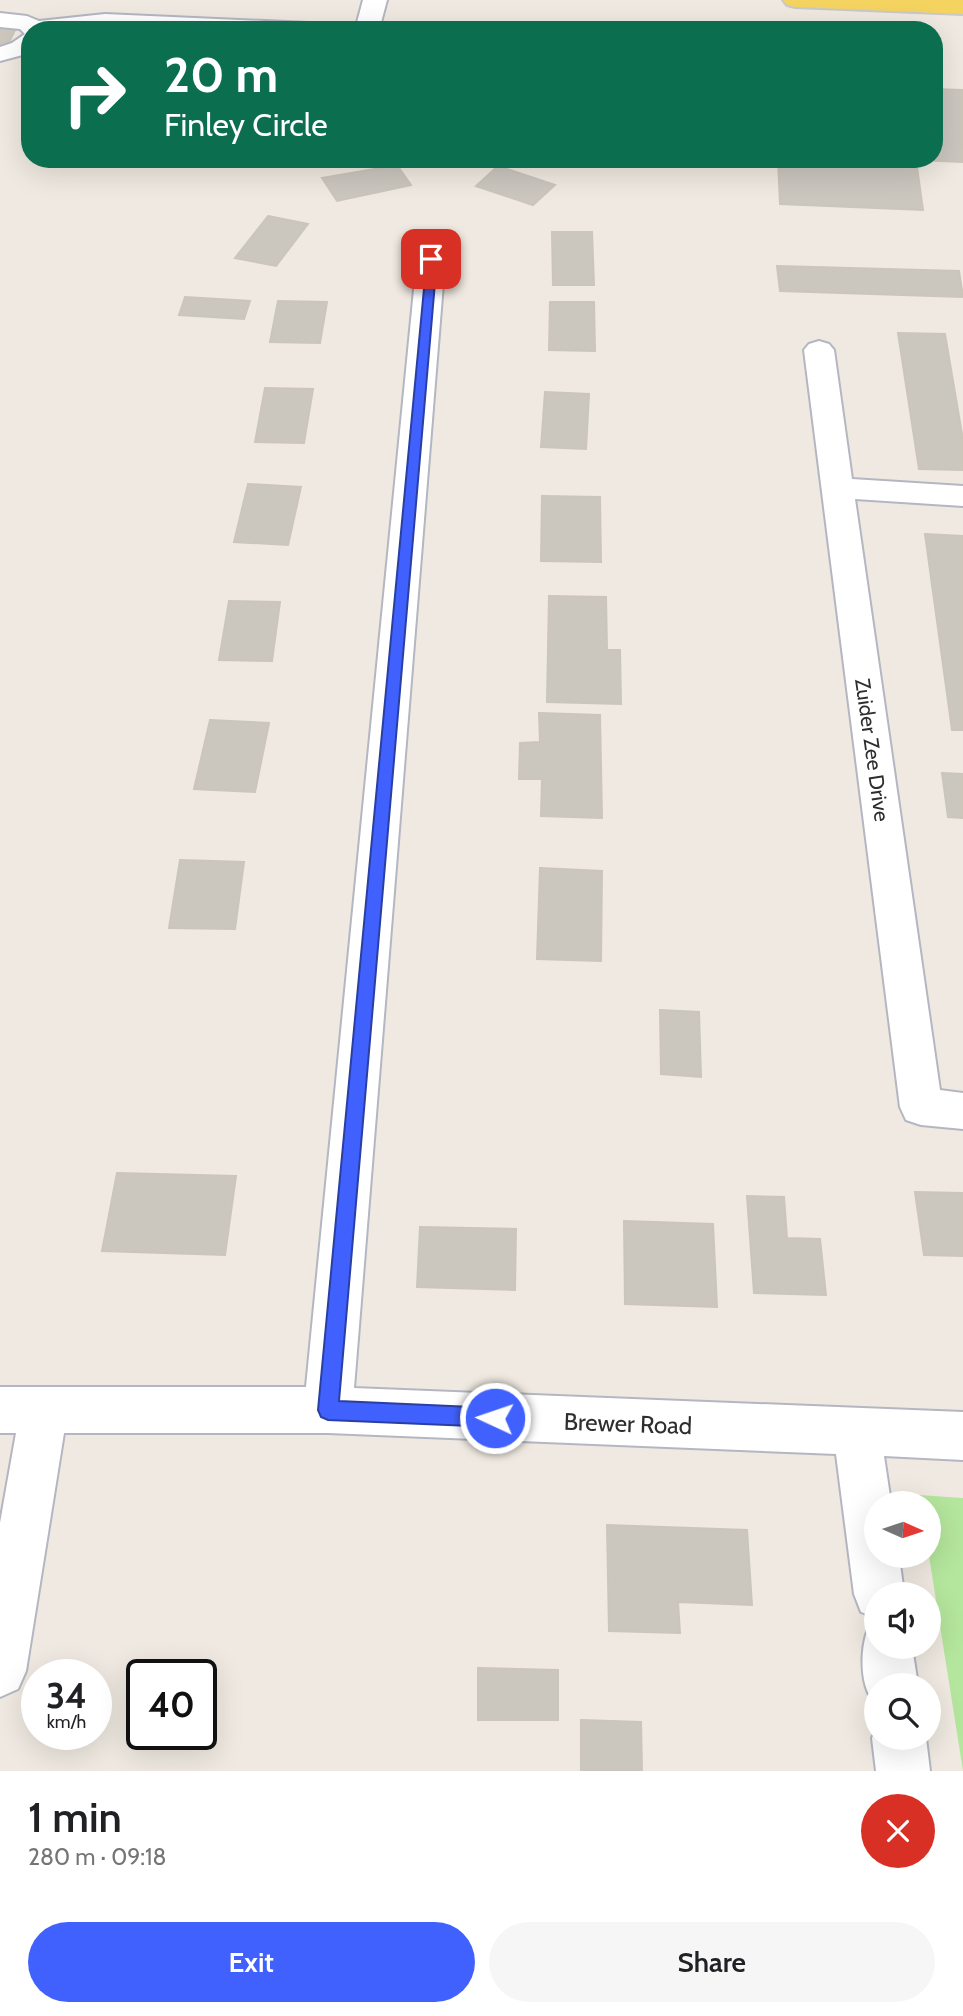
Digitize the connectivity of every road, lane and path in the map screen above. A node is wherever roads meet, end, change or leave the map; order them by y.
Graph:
1 (375, 0) edge
2 (795, 0) edge
3 (963, 7) edge
4 (104, 10) edge
5 (0, 20) edge
6 (66, 21) edge
7 (217, 21) edge
8 (369, 21) edge
9 (21, 22) edge
10 (21, 48) edge
11 (0, 54) edge
12 (431, 259) dead end
13 (819, 350) dead end
14 (836, 488) junction
15 (963, 496) edge
16 (963, 1111) edge
17 (22, 1409) edge
18 (328, 1410) junction
19 (858, 1433) junction
20 (963, 1436) edge
21 (877, 1582) edge
22 (0, 1671) edge
23 (900, 1750) edge
24 (903, 1771) edge

1 - 8 street
2 - 3 main road
4 - 6 street
4 - 7 street
5 - 9 street
10 - 11 street
12 - 18 street
13 - 14 street, Zuider Zee Drive
14 - 15 street
14 - 16 street, Zuider Zee Drive
17 - 18 street, Brewer Road
17 - 22 street
18 - 19 street, Brewer Road
19 - 20 street, Brewer Road
19 - 21 street
23 - 24 street

